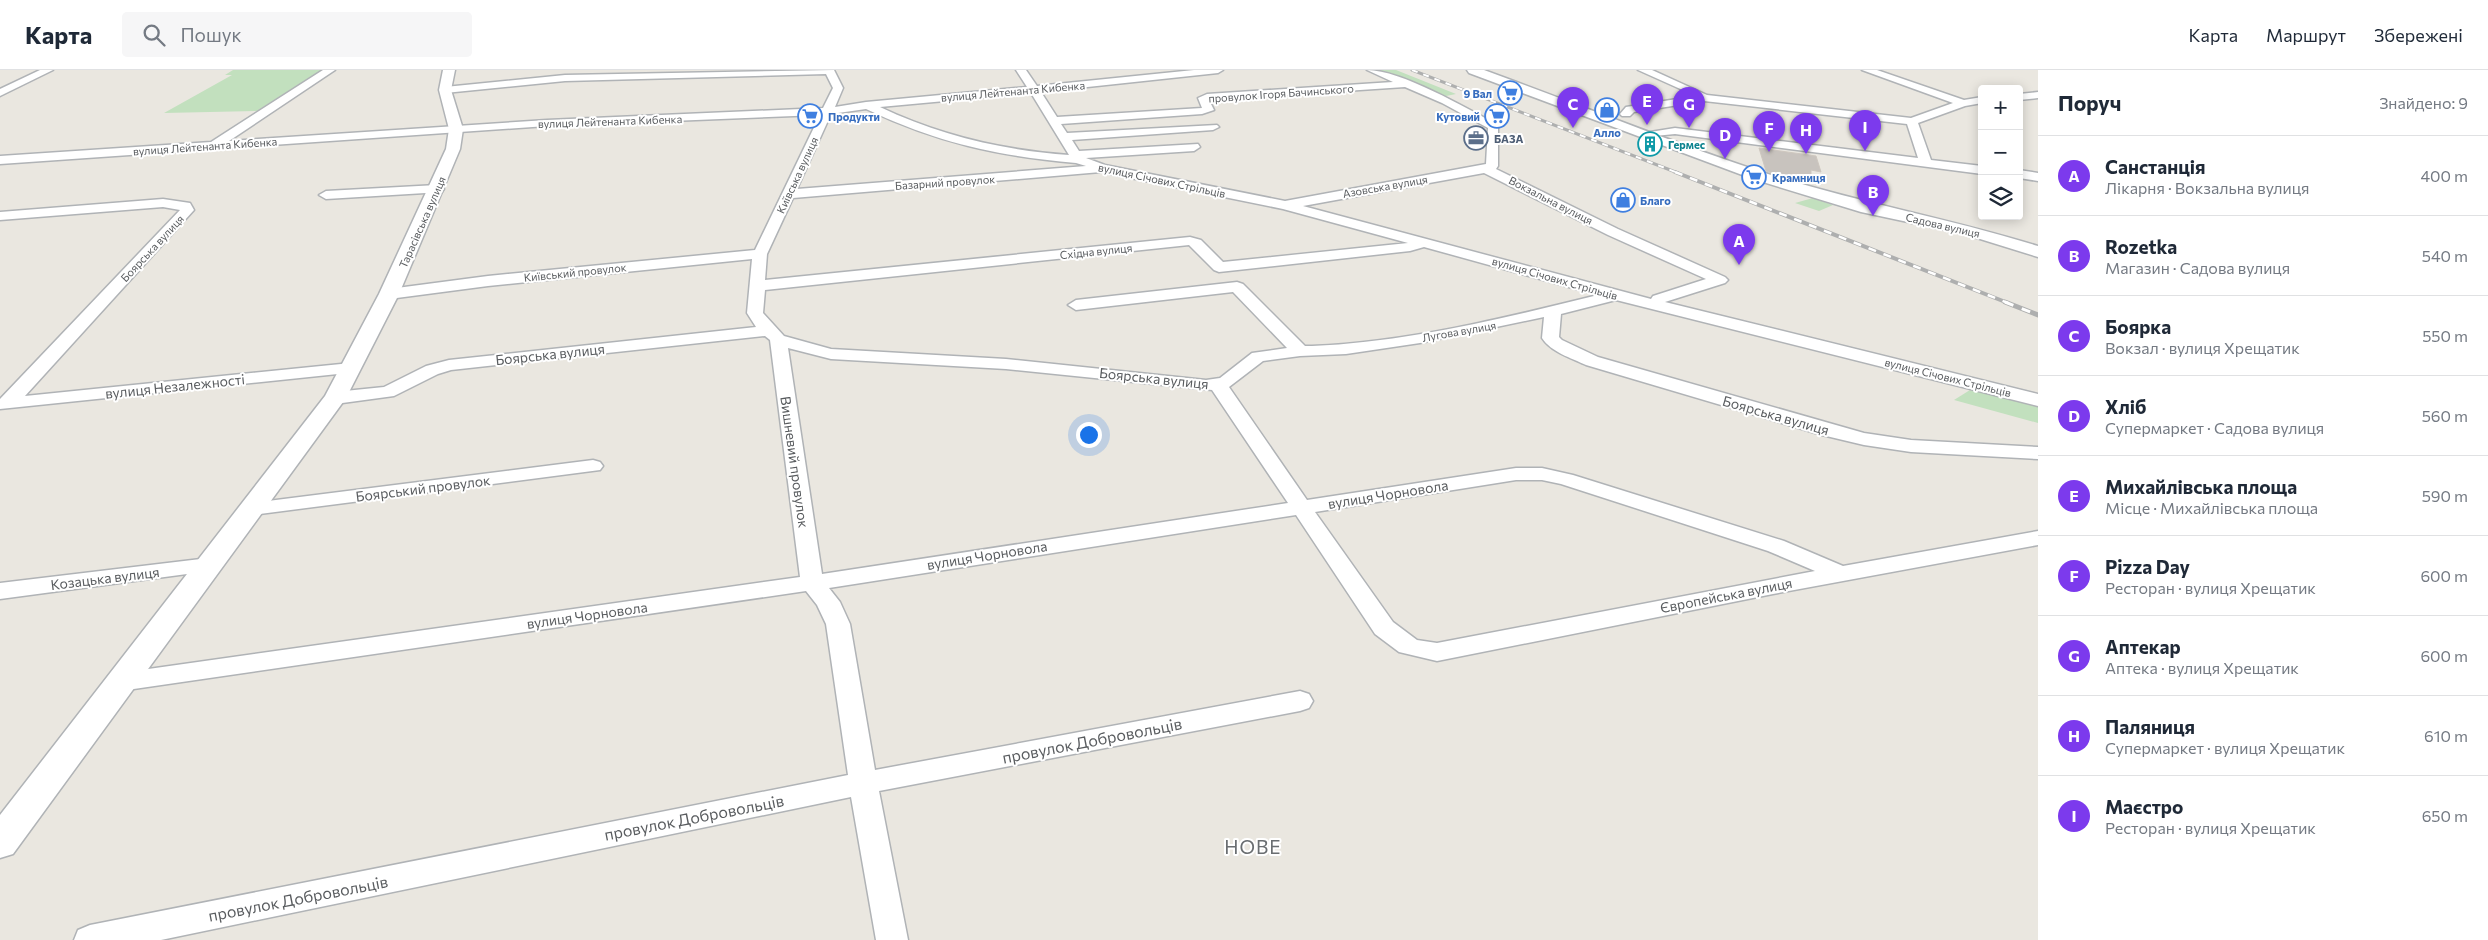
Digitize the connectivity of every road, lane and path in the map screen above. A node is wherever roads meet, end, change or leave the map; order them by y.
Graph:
1 (48, 70) edge
2 (330, 70) edge
3 (449, 70) edge
4 (1021, 70) edge
5 (1218, 70) edge
6 (1372, 70) edge
7 (1473, 70) edge
8 (1643, 70) edge
9 (1867, 70) edge
10 (829, 71) edge
11 (1407, 85) junction
12 (1032, 89) junction
13 (445, 90) junction
14 (0, 93) edge
15 (845, 93) junction
16 (2038, 95) edge
17 (2023, 97) edge
18 (1704, 98) junction
19 (1978, 101) edge
20 (1964, 103) junction
21 (867, 105) junction
22 (828, 111) junction
23 (1626, 114) junction
24 (1598, 117) junction
25 (1052, 121) junction
26 (1912, 121) junction
27 (1647, 126) junction
28 (1213, 127) dead end
29 (456, 129) junction
30 (1063, 138) junction
31 (214, 145) junction
32 (1194, 147) dead end
33 (1076, 157) junction
34 (0, 160) edge
35 (1926, 163) junction
36 (1102, 168) junction
37 (1486, 169) junction
38 (1978, 170) edge
39 (2023, 175) edge
40 (2038, 177) edge
41 (437, 189) junction
42 (788, 194) junction
43 (326, 195) dead end
44 (1285, 205) junction
45 (0, 216) edge
46 (1424, 242) junction
47 (2038, 252) edge
48 (760, 254) junction
49 (1219, 267) junction
50 (757, 286) junction
51 (1237, 287) junction
52 (390, 294) junction
53 (1616, 295) junction
54 (1659, 299) dead end
55 (1076, 305) dead end
56 (1552, 312) junction
57 (775, 335) junction
58 (1300, 352) junction
59 (351, 368) junction
60 (1218, 384) junction
61 (335, 398) junction
62 (2038, 400) edge
63 (4, 404) edge
64 (2038, 453) edge
65 (593, 466) dead end
66 (1300, 507) junction
67 (252, 509) junction
68 (2038, 538) edge
69 (209, 565) junction
70 (1842, 574) junction
71 (812, 583) junction
72 (0, 591) edge
73 (120, 682) junction
74 (1300, 701) dead end
75 (863, 783) junction
76 (0, 843) edge
77 (90, 940) edge
78 (892, 940) edge

1 - 14 street
2 - 31 street
3 - 13 street, Тарасівська вулиця
4 - 12 street
5 - 12 street, вулиця Лейтенанта Кибенка
6 - 11 street
7 - 24 street, Садова вулиця
8 - 18 street
9 - 20 street
10 - 13 street
10 - 15 street
11 - 25 street, провулок Ігоря Бачинського
11 - 37 street
12 - 21 street, вулиця Лейтенанта Кибенка
12 - 25 street
13 - 29 street, Тарасівська вулиця
15 - 21 street
15 - 22 street, Київська вулиця
16 - 17 street
18 - 23 street
18 - 26 street
19 - 20 street
20 - 26 street
21 - 22 street, вулиця Лейтенанта Кибенка
21 - 33 street
22 - 29 street, вулиця Лейтенанта Кибенка
22 - 42 street, Київська вулиця
23 - 24 street
23 - 27 street
24 - 27 street, Садова вулиця
25 - 30 street
26 - 35 street
27 - 35 street
27 - 47 street, Садова вулиця
28 - 30 street
29 - 31 street, вулиця Лейтенанта Кибенка
29 - 41 street, Тарасівська вулиця
30 - 33 street
31 - 34 street, вулиця Лейтенанта Кибенка
32 - 33 street, вулиця Січових Стрільців
33 - 36 street, вулиця Січових Стрільців
35 - 38 street
36 - 42 street, Базарний провулок
36 - 44 street, вулиця Січових Стрільців
37 - 44 street, Азовська вулиця
37 - 54 street, Вокзальна вулиця
39 - 40 street
41 - 43 street
41 - 52 street, Тарасівська вулиця
42 - 48 street, Київська вулиця
44 - 46 street, вулиця Січових Стрільців
45 - 63 street, Боярська вулиця
46 - 49 street
46 - 53 street, вулиця Січових Стрільців
48 - 50 street, Київська вулиця
48 - 52 street, Київський провулок
49 - 50 street, Східна вулиця
49 - 51 street, Східна вулиця
50 - 57 street, Київська вулиця
51 - 55 street
51 - 58 street
52 - 59 street, Тарасівська вулиця
53 - 56 street, Лугова вулиця
53 - 62 street, вулиця Січових Стрільців
56 - 58 street, Лугова вулиця
56 - 64 street, Боярська вулиця
57 - 60 street, Боярська вулиця
57 - 61 street, Боярська вулиця
57 - 71 street, Вишневий провулок
58 - 60 street, Боярська вулиця
59 - 61 street, Тарасівська вулиця
59 - 63 street, вулиця Незалежності
60 - 66 street
61 - 67 street, Тарасівська вулиця
65 - 67 street, Боярський провулок
66 - 70 street, вулиця Чорновола
66 - 70 street, Європейська вулиця
66 - 71 street, вулиця Чорновола
67 - 69 street, Тарасівська вулиця
68 - 70 street, Європейська вулиця
69 - 72 street, Козацька вулиця
69 - 73 street, Тарасівська вулиця
71 - 73 street, вулиця Чорновола
71 - 75 street
73 - 76 street, Тарасівська вулиця
74 - 75 street, провулок Добровольців
75 - 77 street, провулок Добровольців
75 - 78 street

